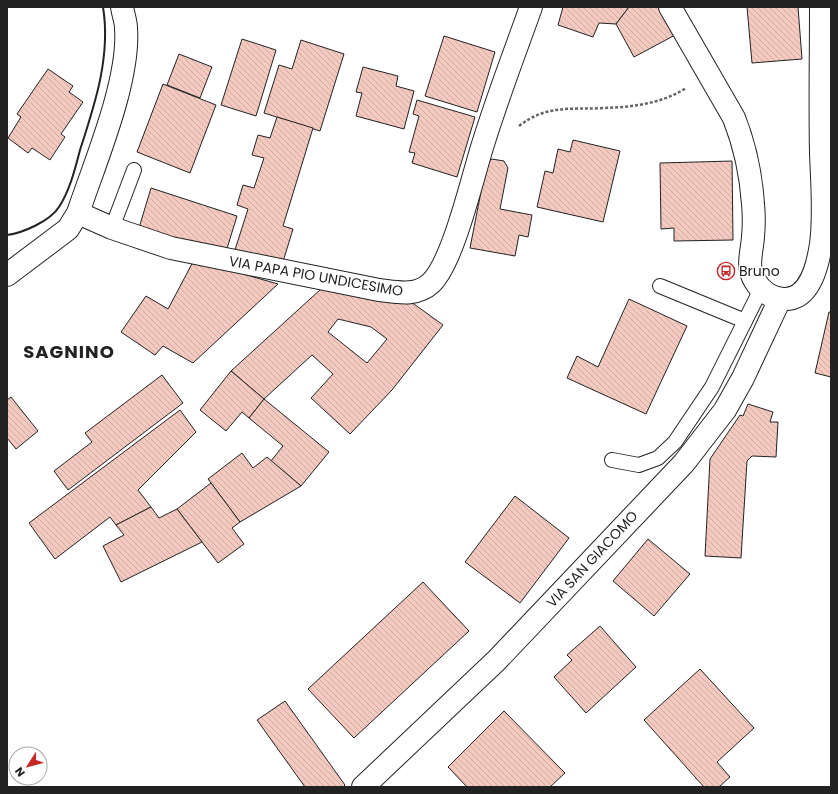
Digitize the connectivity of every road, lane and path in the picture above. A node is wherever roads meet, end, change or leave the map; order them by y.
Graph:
1 (122, 7) edge
2 (531, 7) edge
3 (670, 7) edge
4 (821, 7) edge
5 (708, 73) junction
6 (484, 141) junction
7 (134, 170) dead end
8 (78, 213) junction
9 (112, 228) junction
10 (18, 260) edge
11 (7, 275) edge
12 (660, 286) dead end
13 (770, 294) junction
14 (745, 321) junction
15 (612, 460) dead end
16 (363, 787) edge

1 - 8 street
2 - 6 street, VIA PAPA PIO UNDICESIMO
3 - 5 street
4 - 13 street
5 - 6 path
5 - 13 street
6 - 9 street, VIA PAPA PIO UNDICESIMO
7 - 9 lane
8 - 9 street, VIA PAPA PIO UNDICESIMO
8 - 10 street
10 - 11 street
12 - 14 lane
13 - 14 lane
13 - 16 street, VIA SAN GIACOMO
14 - 15 lane

